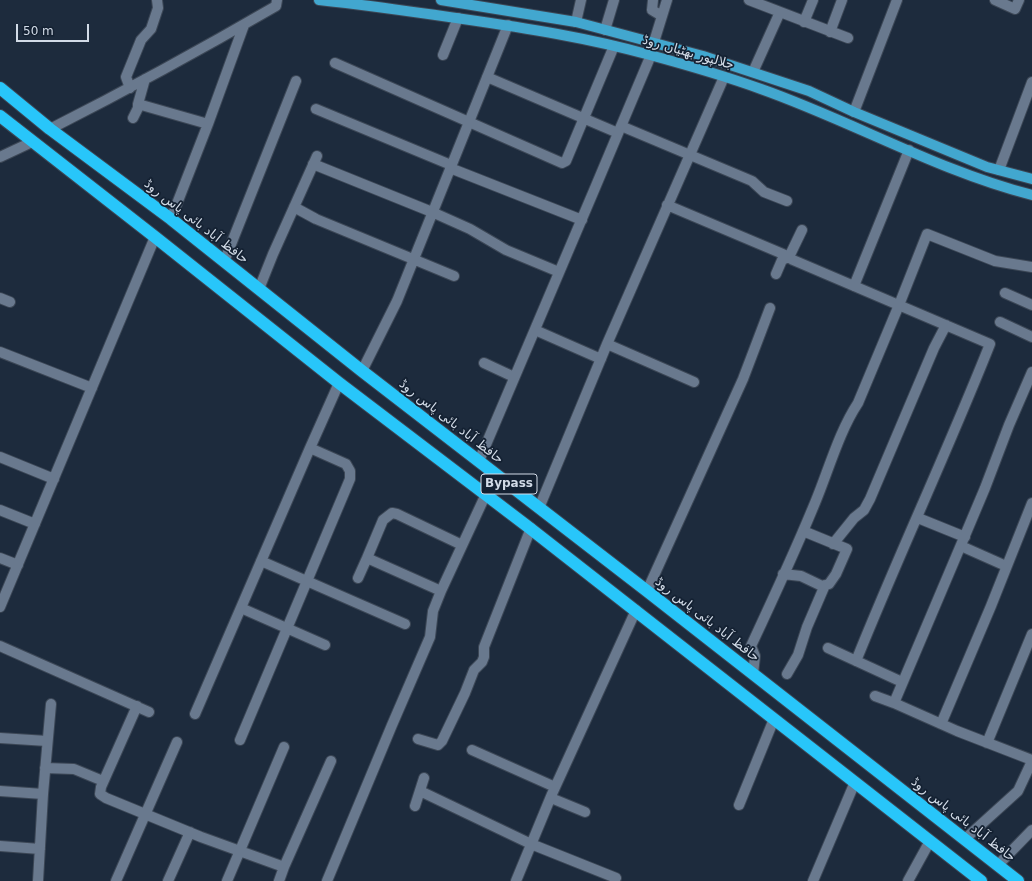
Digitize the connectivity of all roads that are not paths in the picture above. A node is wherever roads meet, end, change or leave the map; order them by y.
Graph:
1 (157, 0) edge
2 (277, 0) edge
3 (319, 0) edge
4 (441, 0) edge
5 (581, 0) edge
6 (614, 0) edge
7 (653, 0) edge
8 (667, 0) edge
9 (749, 0) edge
10 (813, 0) edge
11 (842, 0) edge
12 (897, 0) edge
13 (995, 0) edge
14 (1019, 0) edge
15 (458, 1) edge
16 (760, 2) edge
17 (494, 4) edge
18 (780, 12) junction
19 (662, 16) junction
20 (458, 18) junction
21 (576, 22) junction
22 (804, 22) junction
23 (244, 25) junction
24 (508, 25) junction
25 (606, 30) junction
26 (830, 32) junction
27 (848, 38) dead end
28 (654, 42) junction
29 (614, 46) junction
30 (443, 55) dead end
31 (651, 55) junction
32 (335, 63) dead end
33 (753, 72) junction
34 (487, 77) junction
35 (724, 77) junction
36 (145, 79) junction
37 (296, 81) dead end
38 (1032, 82) edge
39 (0, 88) edge
40 (130, 88) junction
41 (138, 104) junction
42 (316, 110) dead end
43 (854, 112) junction
44 (0, 116) edge
45 (133, 118) dead end
46 (584, 118) junction
47 (469, 121) junction
48 (208, 124) junction
49 (50, 129) junction
50 (620, 129) junction
51 (32, 142) junction
52 (909, 150) junction
53 (689, 154) junction
54 (0, 157) edge
55 (451, 167) junction
56 (999, 170) junction
57 (1032, 179) edge
58 (1032, 195) edge
59 (787, 201) dead end
60 (667, 205) junction
61 (294, 207) junction
62 (432, 212) junction
63 (171, 219) junction
64 (582, 220) junction
65 (802, 230) dead end
66 (155, 237) junction
67 (789, 257) junction
68 (414, 258) junction
69 (224, 262) junction
70 (1032, 268) edge
71 (559, 272) junction
72 (776, 274) dead end
73 (454, 276) dead end
74 (854, 286) junction
75 (259, 289) junction
76 (1005, 293) dead end
77 (0, 298) edge
78 (10, 302) dead end
79 (1032, 304) edge
80 (899, 305) junction
81 (770, 308) dead end
82 (1000, 322) dead end
83 (946, 325) junction
84 (535, 330) junction
85 (1032, 337) edge
86 (607, 344) junction
87 (0, 352) edge
88 (601, 359) junction
89 (484, 363) dead end
90 (362, 371) junction
91 (1032, 372) edge
92 (514, 377) junction
93 (694, 382) dead end
94 (339, 383) junction
95 (92, 388) junction
96 (310, 448) junction
97 (0, 457) edge
98 (479, 461) junction
99 (54, 479) junction
100 (486, 494) junction
101 (1032, 503) edge
102 (539, 508) junction
103 (0, 510) edge
104 (918, 518) junction
105 (35, 524) junction
106 (531, 528) junction
107 (803, 531) junction
108 (963, 542) junction
109 (833, 544) junction
110 (462, 545) junction
111 (0, 558) edge
112 (367, 558) junction
113 (261, 561) junction
114 (18, 565) junction
115 (1006, 566) junction
116 (784, 574) junction
117 (358, 578) dead end
118 (307, 581) junction
119 (825, 585) junction
120 (441, 591) junction
121 (647, 591) junction
122 (0, 607) edge
123 (241, 608) junction
124 (636, 610) junction
125 (405, 624) dead end
126 (287, 628) junction
127 (1032, 634) edge
128 (325, 645) dead end
129 (0, 646) edge
130 (828, 648) dead end
131 (856, 660) junction
132 (753, 674) junction
133 (787, 674) dead end
134 (902, 682) junction
135 (875, 696) dead end
136 (894, 702) junction
137 (51, 704) dead end
138 (137, 706) junction
139 (148, 712) dead end
140 (195, 714) dead end
141 (774, 719) junction
142 (941, 724) junction
143 (0, 738) edge
144 (418, 739) dead end
145 (240, 740) dead end
146 (47, 741) junction
147 (177, 742) dead end
148 (987, 743) junction
149 (284, 747) dead end
150 (472, 750) dead end
151 (331, 761) dead end
152 (1032, 761) edge
153 (45, 768) junction
154 (424, 778) dead end
155 (104, 781) junction
156 (855, 782) junction
157 (555, 787) junction
158 (0, 791) edge
159 (420, 791) junction
160 (43, 794) junction
161 (551, 798) junction
162 (739, 804) dead end
163 (415, 806) dead end
164 (585, 812) dead end
165 (146, 814) junction
166 (1032, 830) edge
167 (190, 832) junction
168 (965, 839) junction
169 (930, 841) junction
170 (531, 844) junction
171 (0, 846) edge
172 (40, 849) junction
173 (239, 851) junction
174 (998, 865) junction
175 (284, 867) junction
176 (616, 878) dead end
177 (38, 881) edge
178 (116, 881) edge
179 (168, 881) edge
180 (227, 881) edge
181 (279, 881) edge
182 (327, 881) edge
183 (516, 881) edge
184 (813, 881) edge
185 (908, 881) edge
186 (981, 881) edge
187 (1018, 881) edge

1 - 40 street
2 - 23 street
3 - 20 main road, جلالپور بھٹیاں روڈ
4 - 15 main road, جلالپور بھٹیاں روڈ
5 - 21 street
6 - 25 street
7 - 19 street
8 - 19 street
9 - 16 street
10 - 22 street
11 - 26 street
12 - 43 street
13 - 14 street
15 - 17 main road, جلالپور بھٹیاں روڈ
16 - 18 street
17 - 21 main road, جلالپور بھٹیاں روڈ
18 - 22 street
18 - 33 street
19 - 28 street
20 - 24 main road, جلالپور بھٹیاں روڈ
20 - 30 street
21 - 25 main road, جلالپور بھٹیاں روڈ
22 - 26 street
23 - 36 street
23 - 48 street
24 - 29 main road, جلالپور بھٹیاں روڈ
24 - 34 street
25 - 28 main road, جلالپور بھٹیاں روڈ
26 - 27 street
28 - 33 main road, جلالپور بھٹیاں روڈ
29 - 31 main road, جلالپور بھٹیاں روڈ
29 - 46 street
31 - 35 main road, جلالپور بھٹیاں روڈ
31 - 50 street
32 - 47 street
33 - 43 main road, جلالپور بھٹیاں روڈ
34 - 46 street
34 - 47 street
35 - 52 main road, جلالپور بھٹیاں روڈ
35 - 53 street
36 - 40 street
36 - 41 street
37 - 69 street
38 - 56 street
39 - 49 highway, حافظ آباد بائی پاس روڈ / Bypass
40 - 49 street
41 - 45 street
41 - 48 street
42 - 55 street
43 - 56 main road, جلالپور بھٹیاں روڈ
44 - 51 highway, Bypass
46 - 47 street
46 - 50 street
47 - 55 street
48 - 63 street
49 - 63 highway, حافظ آباد بائی پاس روڈ / Bypass
50 - 53 street
50 - 64 street
51 - 54 street
51 - 66 highway, Bypass
52 - 58 main road, جلالپور بھٹیاں روڈ
52 - 74 street
53 - 59 street
53 - 60 street
55 - 62 street
55 - 64 street
56 - 57 main road, جلالپور بھٹیاں روڈ
60 - 67 street
60 - 86 street
61 - 62 street
61 - 68 street
61 - 75 street
62 - 68 street
62 - 71 street
63 - 69 highway, حافظ آباد بائی پاس روڈ / Bypass
64 - 71 street
65 - 67 street
66 - 94 highway, Bypass
66 - 95 street
67 - 72 street
67 - 74 street
68 - 73 street
68 - 90 street
69 - 75 highway, حافظ آباد بائی پاس روڈ / Bypass
70 - 80 street
71 - 84 street
74 - 80 street
75 - 90 highway, حافظ آباد بائی پاس روڈ / Bypass
76 - 79 street
77 - 78 street
80 - 83 street
80 - 107 street
81 - 121 street
82 - 85 street
83 - 104 street
83 - 109 street
84 - 88 street
84 - 92 street
86 - 88 street
86 - 93 street
87 - 95 street
88 - 102 street
89 - 92 street
90 - 98 highway, حافظ آباد بائی پاس روڈ / Bypass
91 - 108 street
92 - 98 street
94 - 96 street
94 - 100 highway, Bypass
95 - 99 street
96 - 113 street
96 - 118 street
97 - 99 street
98 - 102 highway, حافظ آباد بائی پاس روڈ / Bypass
99 - 105 street
100 - 106 highway, Bypass
100 - 110 street
101 - 115 street
102 - 121 highway, حافظ آباد بائی پاس روڈ / Bypass
103 - 105 street
104 - 108 street
104 - 131 street
105 - 114 street
106 - 124 highway, Bypass
106 - 144 street
107 - 109 street
107 - 116 street
108 - 115 street
108 - 134 street
109 - 119 street
110 - 112 street
110 - 120 street
111 - 114 street
112 - 117 street
112 - 120 street
113 - 118 street
113 - 123 street
114 - 122 street
115 - 142 street
116 - 119 street
116 - 132 street
118 - 125 street
118 - 126 street
119 - 133 street
120 - 182 street
121 - 132 highway, حافظ آباد بائی پاس روڈ / Bypass
123 - 126 street
123 - 140 street
124 - 141 highway, Bypass
124 - 157 street
126 - 128 street
126 - 145 street
127 - 148 street
129 - 138 street
130 - 131 street
131 - 134 street
132 - 168 highway, حافظ آباد بائی پاس روڈ / Bypass
134 - 136 street
135 - 136 street
136 - 142 street
137 - 146 street
138 - 139 street
138 - 155 street
141 - 156 highway, Bypass
141 - 162 street
142 - 148 street
143 - 146 street
146 - 153 street
147 - 165 street
148 - 152 street
149 - 173 street
150 - 157 street
151 - 175 street
152 - 168 street
153 - 155 street
153 - 160 street
154 - 159 street
155 - 165 street
156 - 169 highway, Bypass
156 - 184 street
157 - 161 street
158 - 160 street
159 - 163 street
159 - 170 street
160 - 172 street
161 - 164 street
161 - 170 street
165 - 167 street
165 - 178 street
166 - 174 street
167 - 173 street
167 - 179 street
168 - 174 highway, حافظ آباد بائی پاس روڈ / Bypass
169 - 185 street
169 - 186 highway, Bypass
170 - 176 street
170 - 183 street
171 - 172 street
172 - 177 street
173 - 175 street
173 - 180 street
174 - 187 highway, حافظ آباد بائی پاس روڈ / Bypass
175 - 181 street

